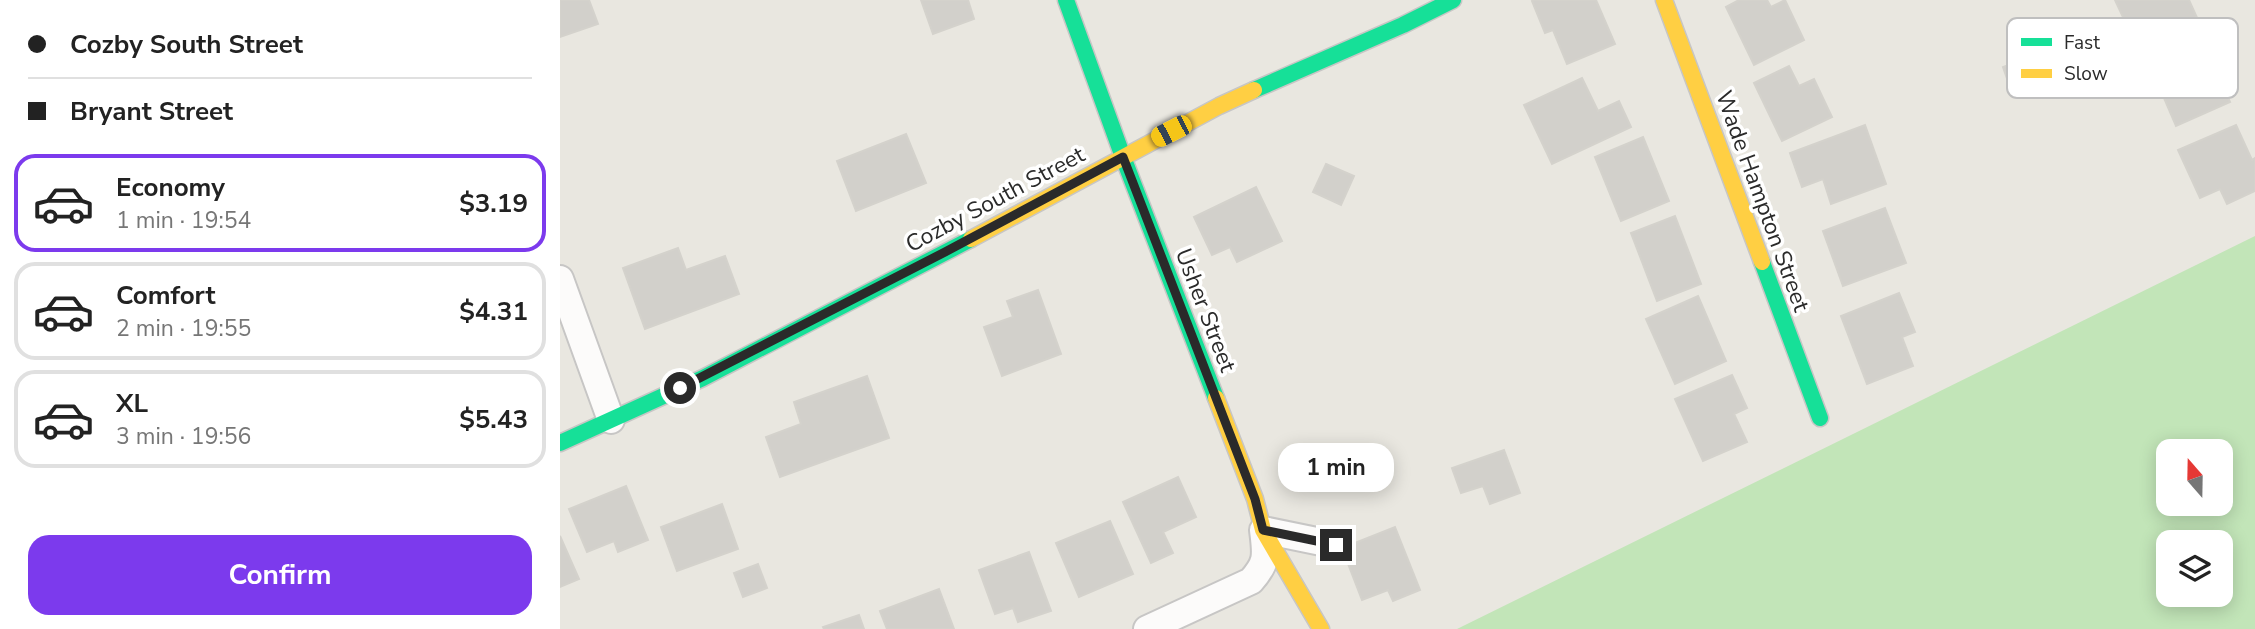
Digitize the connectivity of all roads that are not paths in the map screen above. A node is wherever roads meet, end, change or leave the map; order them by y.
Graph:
1 (1066, 0) edge
2 (1453, 0) edge
3 (1664, 0) edge
4 (1123, 157) junction
5 (560, 279) edge
6 (1820, 418) dead end
7 (611, 420) junction
8 (560, 443) edge
9 (1263, 530) junction
10 (1336, 545) dead end
11 (1147, 629) edge
12 (1321, 629) edge

1 - 4 street, Usher Street
2 - 4 street, Cozby South Street
3 - 6 street, Wade Hampton Street
4 - 7 street, Cozby South Street
4 - 9 street, Usher Street
5 - 7 street
7 - 8 street, Cozby South Street
9 - 10 street
9 - 11 street
9 - 12 street, Usher Street

